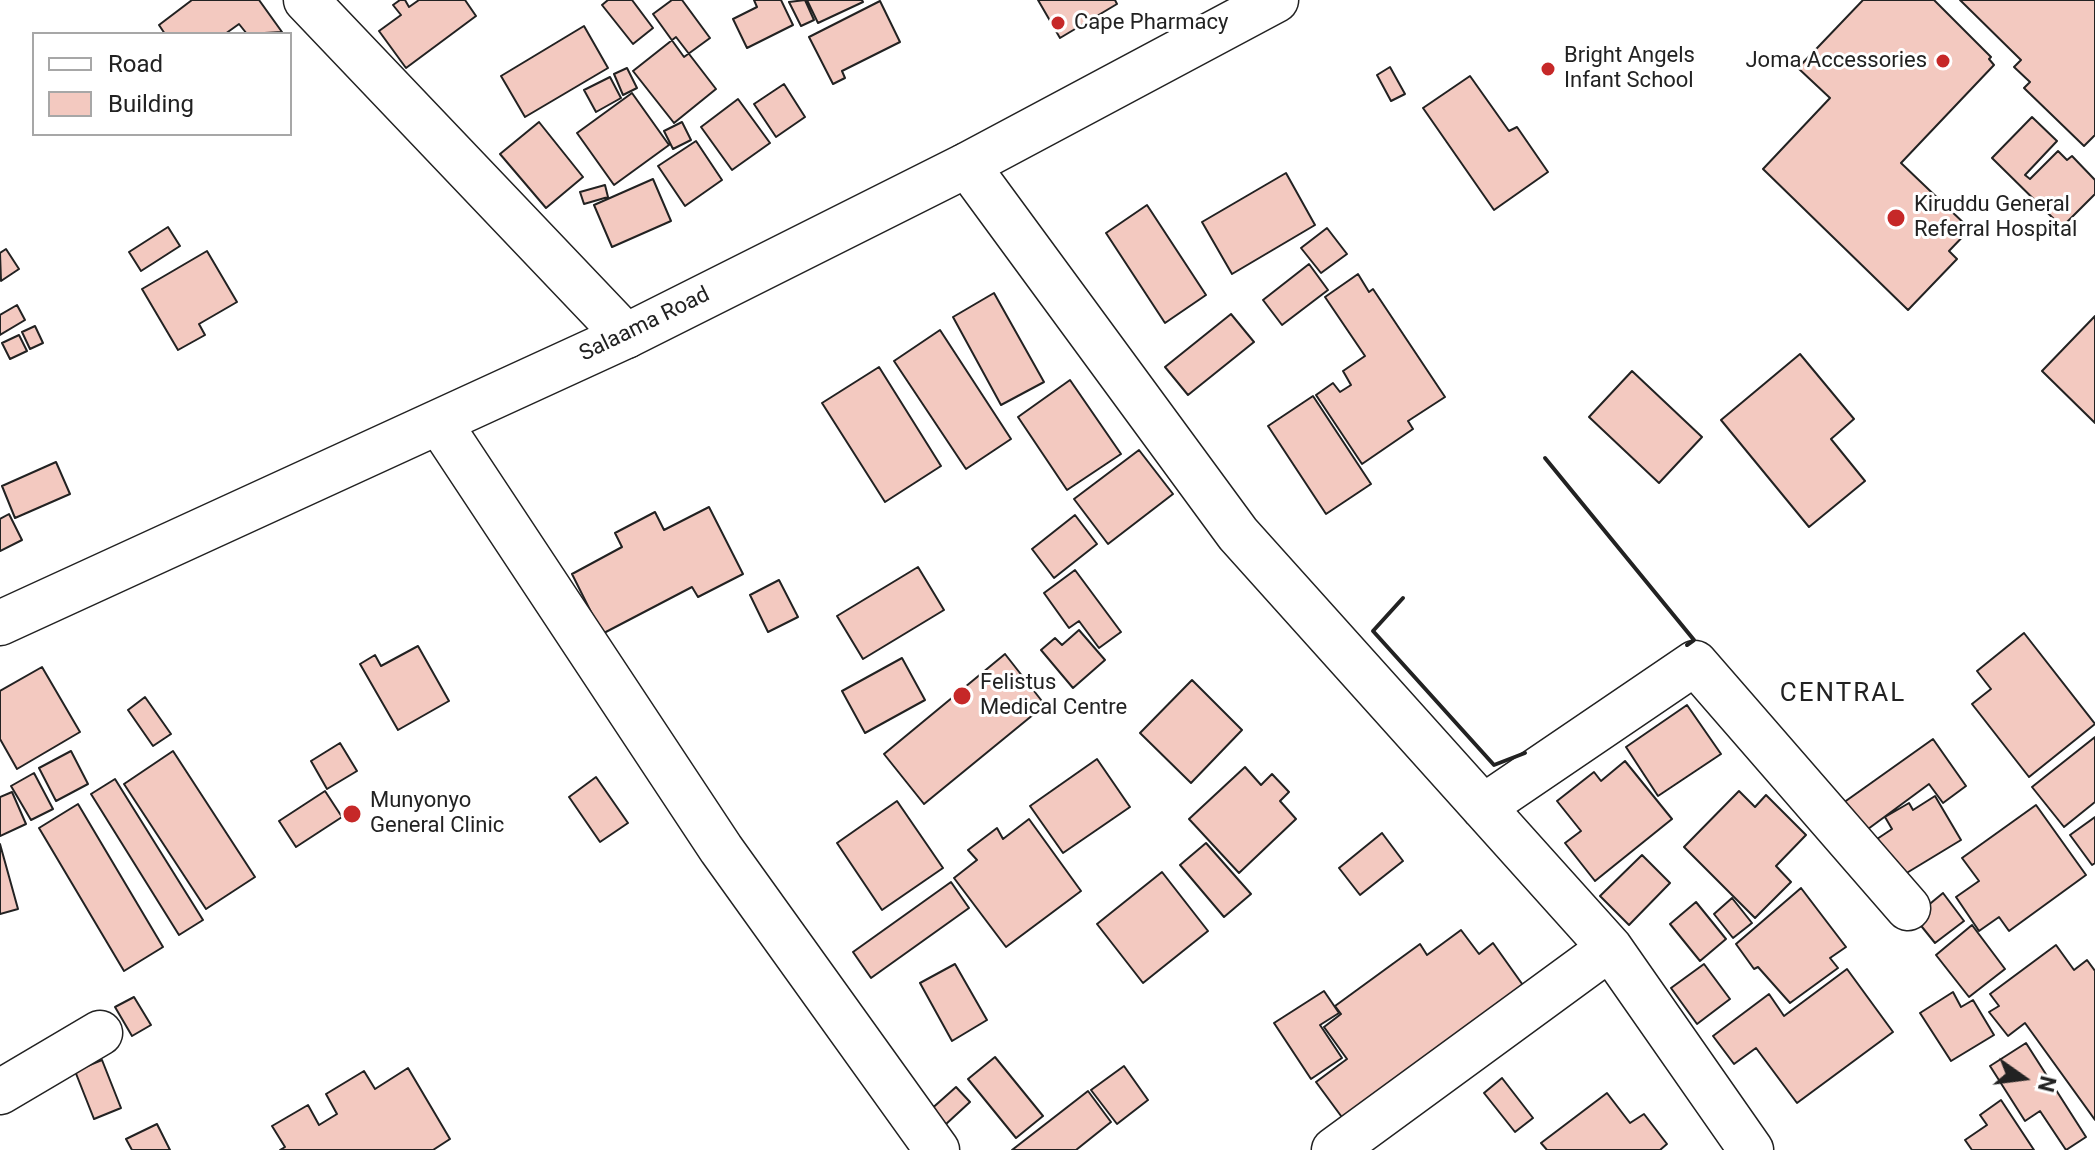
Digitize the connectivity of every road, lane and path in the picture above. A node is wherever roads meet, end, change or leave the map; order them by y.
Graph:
1 (1276, 0) edge
2 (310, 2) edge
3 (967, 165) junction
4 (626, 336) junction
5 (440, 424) junction
6 (0, 623) edge
7 (1483, 807) junction
8 (1908, 908) dead end
9 (1610, 948) junction
10 (100, 1033) dead end
11 (0, 1092) edge
12 (937, 1150) edge
13 (1334, 1150) edge
14 (1751, 1150) edge

1 - 3 street, Salaama Road
2 - 4 street
3 - 4 street, Salaama Road
3 - 7 street
4 - 5 street, Salaama Road
5 - 6 street, Salaama Road
5 - 12 street
7 - 8 street
7 - 9 street
9 - 13 street
9 - 14 street
10 - 11 street

